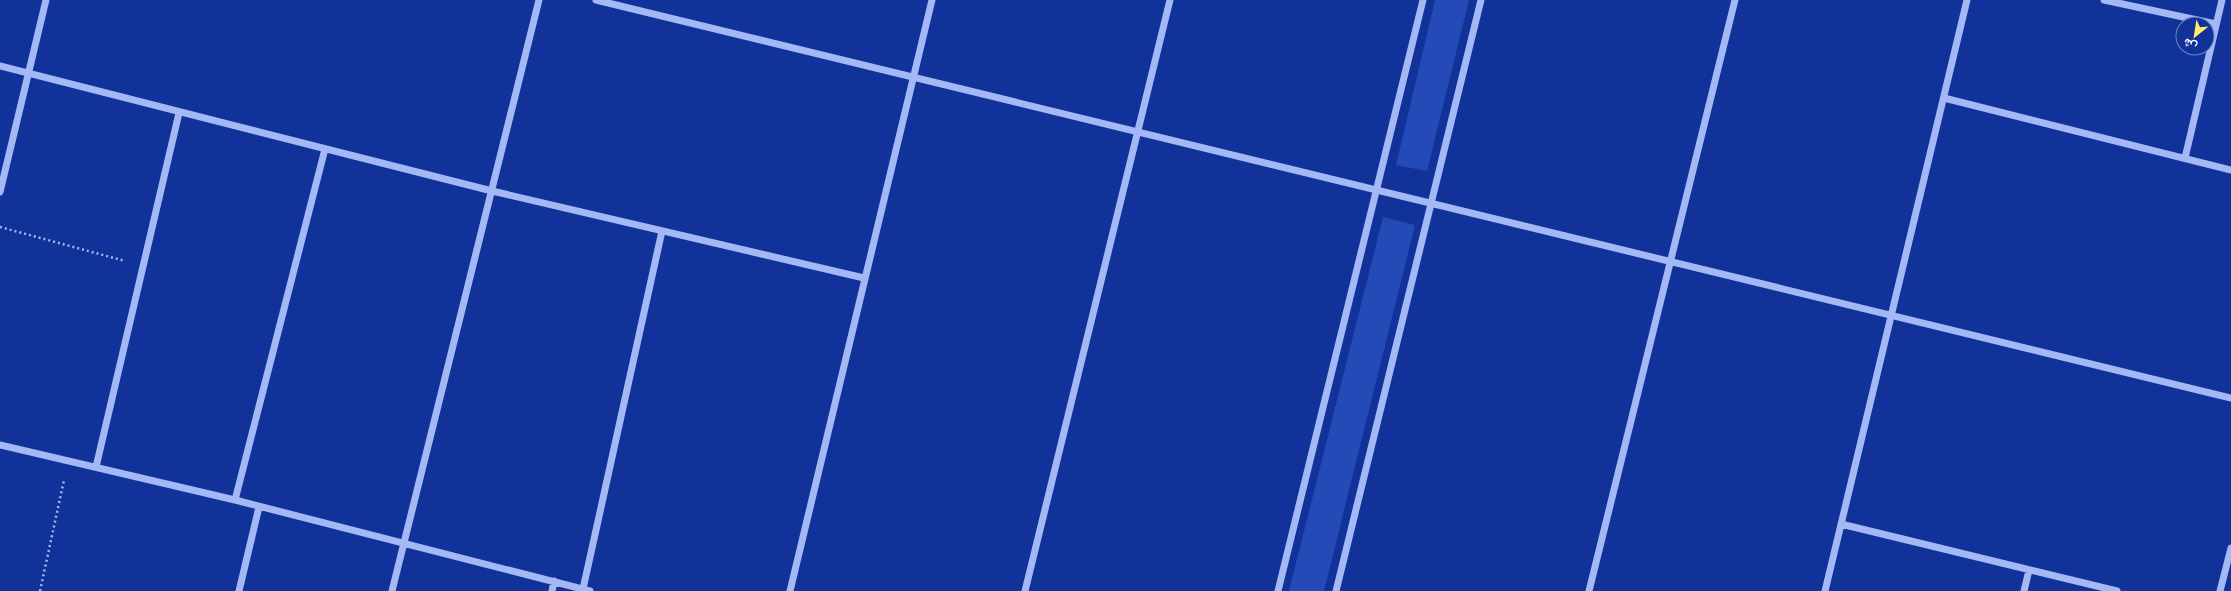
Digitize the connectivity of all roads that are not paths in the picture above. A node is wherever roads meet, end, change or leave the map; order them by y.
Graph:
1 (46, 0) edge
2 (539, 0) edge
3 (596, 0) edge
4 (932, 0) edge
5 (1170, 0) edge
6 (1423, 0) edge
7 (1481, 0) edge
8 (1735, 0) edge
9 (1968, 0) edge
10 (2104, 0) edge
11 (2222, 0) edge
12 (2216, 24) junction
13 (0, 66) edge
14 (29, 74) junction
15 (912, 77) junction
16 (1944, 98) junction
17 (179, 113) junction
18 (1136, 131) junction
19 (325, 149) junction
20 (2185, 158) junction
21 (2231, 170) edge
22 (1378, 189) junction
23 (492, 191) junction
24 (0, 192) edge
25 (1433, 203) junction
26 (662, 231) junction
27 (1670, 260) junction
28 (864, 278) junction
29 (1891, 314) junction
30 (2231, 398) edge
31 (0, 445) edge
32 (96, 466) junction
33 (235, 500) junction
34 (259, 507) junction
35 (1841, 524) junction
36 (404, 544) junction
37 (2231, 548) edge
38 (2029, 570) junction
39 (554, 581) junction
40 (587, 590) edge
41 (239, 591) edge
42 (392, 591) edge
43 (552, 591) edge
44 (790, 591) edge
45 (1025, 591) edge
46 (1278, 591) edge
47 (1336, 591) edge
48 (1589, 591) edge
49 (1825, 591) edge
50 (2024, 591) edge
51 (2117, 591) edge
52 (2220, 591) edge

1 - 14 street
2 - 23 street
3 - 15 street
4 - 15 street
5 - 18 street
6 - 22 street
7 - 25 street
8 - 27 street
9 - 16 street
10 - 12 street
11 - 12 street
12 - 20 street
13 - 14 street
14 - 17 street
14 - 24 street
15 - 18 street
15 - 28 street
16 - 20 street
16 - 29 street
17 - 19 street
17 - 32 street
18 - 22 street
18 - 45 street
19 - 23 street
19 - 33 street
20 - 21 street
22 - 25 street
22 - 46 street
23 - 26 street
23 - 36 street
25 - 27 street
25 - 47 street
26 - 28 street
26 - 40 street
27 - 29 street
27 - 48 street
28 - 44 street
29 - 30 street
29 - 35 street
31 - 32 street
32 - 33 street
33 - 34 street
34 - 36 street
34 - 41 street
35 - 38 street
35 - 49 street
36 - 39 street
36 - 42 street
37 - 52 street
38 - 50 street
38 - 51 street
39 - 40 street
39 - 43 street

